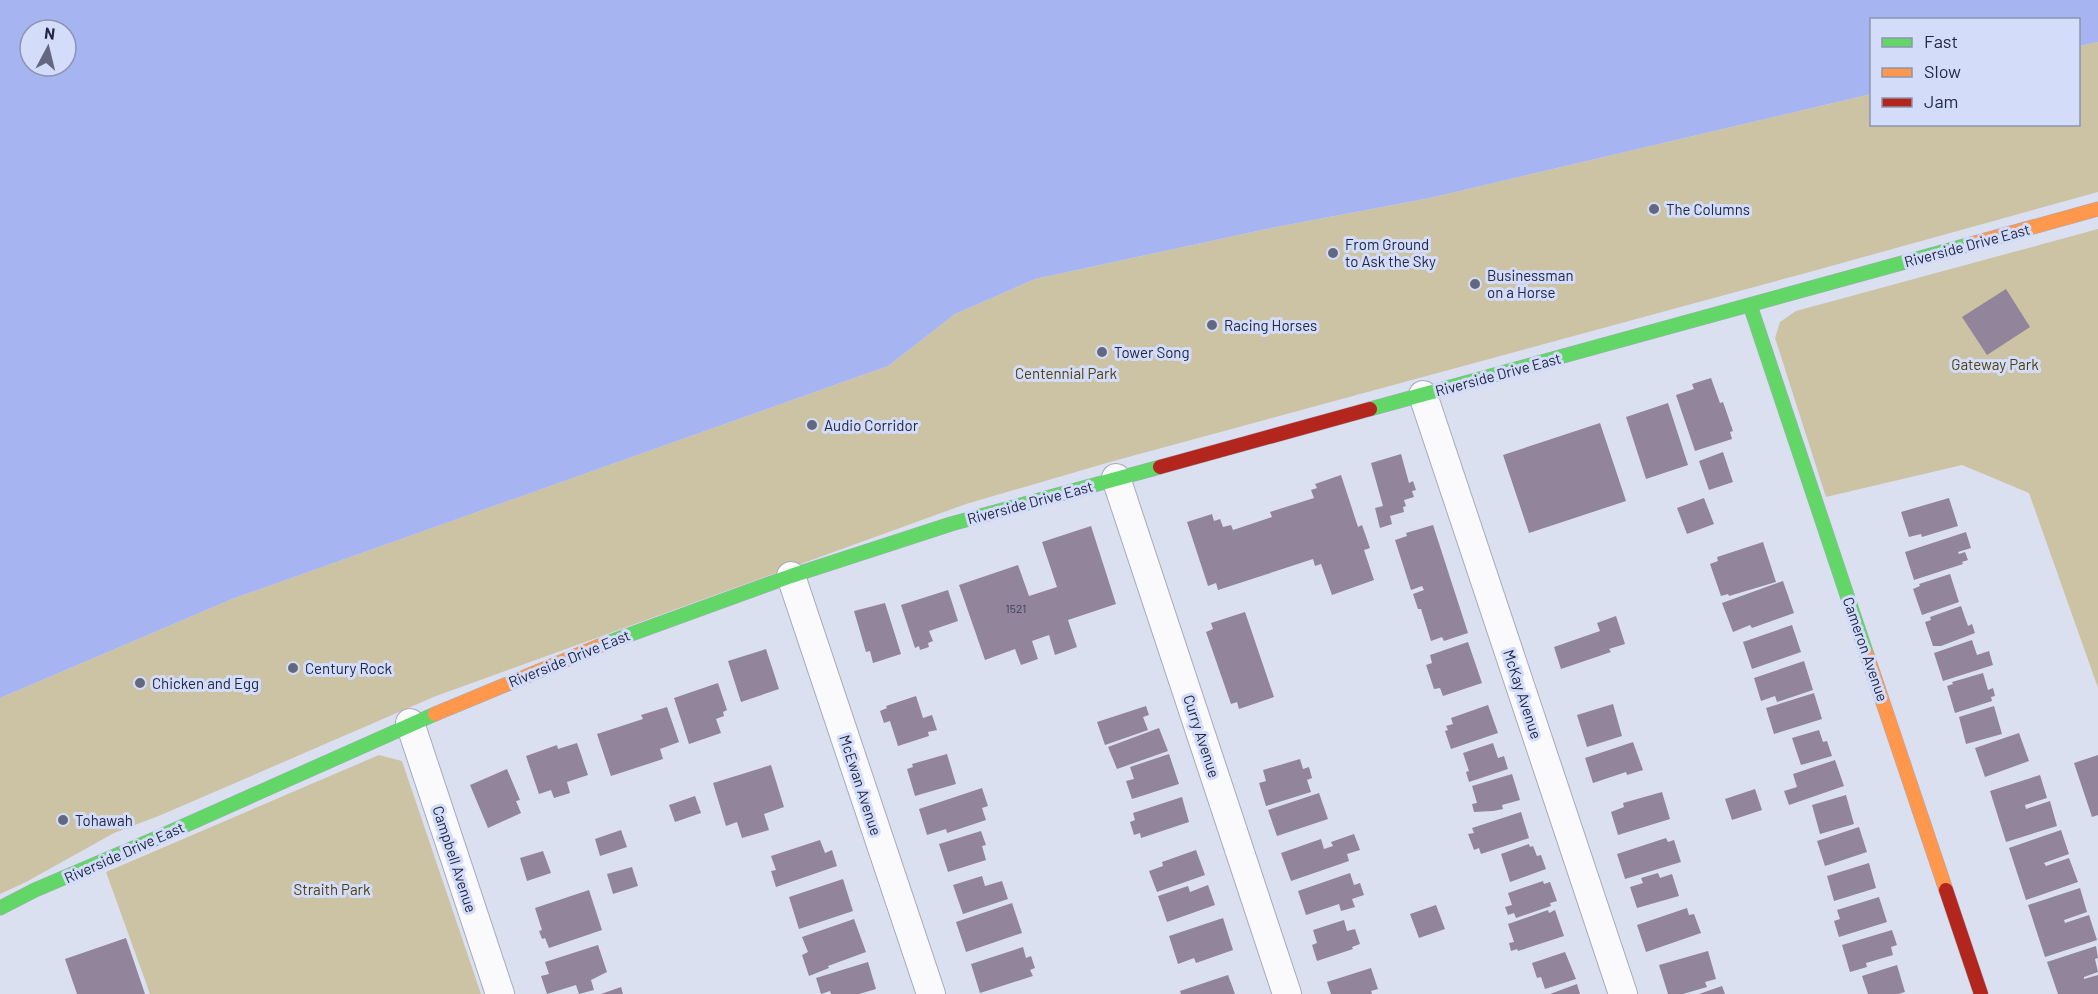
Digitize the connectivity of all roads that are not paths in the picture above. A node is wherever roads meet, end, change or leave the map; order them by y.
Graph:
1 (2098, 209) edge
2 (1750, 305) junction
3 (1423, 395) junction
4 (1116, 478) junction
5 (791, 576) junction
6 (410, 723) junction
7 (0, 908) edge
8 (500, 994) edge
9 (931, 994) edge
10 (1287, 994) edge
11 (1623, 994) edge
12 (1981, 994) edge

1 - 2 main road, Riverside Drive East
2 - 3 main road, Riverside Drive East
2 - 12 main road, Cameron Avenue
3 - 4 main road, Riverside Drive East
3 - 11 street, McKay Avenue
4 - 5 main road, Riverside Drive East
4 - 10 street, Curry Avenue
5 - 6 main road, Riverside Drive East
5 - 9 street, McEwan Avenue
6 - 7 main road, Riverside Drive East
6 - 8 street, Campbell Avenue

